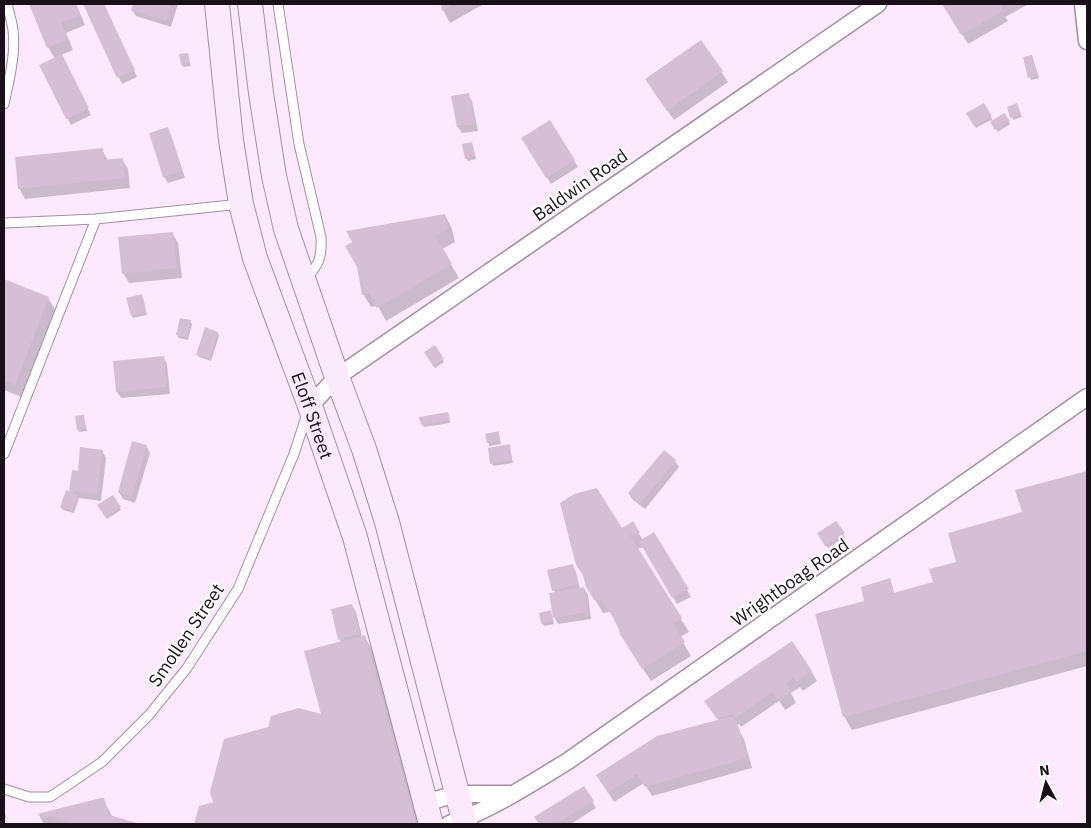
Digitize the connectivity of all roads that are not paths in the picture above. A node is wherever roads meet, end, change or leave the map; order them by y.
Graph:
1 (7, 4) edge
2 (217, 4) edge
3 (250, 4) edge
4 (278, 4) edge
5 (878, 4) edge
6 (1083, 4) edge
7 (1087, 41) edge
8 (4, 104) edge
9 (241, 204) junction
10 (96, 218) junction
11 (4, 223) edge
12 (304, 282) junction
13 (337, 377) junction
14 (1087, 397) edge
15 (310, 406) junction
16 (4, 454) edge
17 (410, 612) junction
18 (377, 622) junction
19 (4, 789) edge
20 (456, 794) junction
21 (511, 794) junction
22 (428, 814) edge
23 (459, 823) edge

1 - 8 lane
2 - 9 street, Eloff Street
3 - 12 street, Eloff Street
4 - 12 lane
5 - 13 street, Baldwin Road
6 - 7 street
9 - 10 lane
9 - 15 street, Eloff Street
10 - 11 lane
10 - 16 lane
12 - 13 street, Eloff Street
13 - 15 street, Baldwin Road
13 - 17 street, Eloff Street
14 - 21 street, Wrightboag Road
15 - 18 street, Eloff Street
15 - 19 lane, Smollen Street
17 - 18 street
17 - 20 street, Eloff Street
18 - 22 street, Eloff Street
20 - 21 street
20 - 22 street
20 - 23 street, Eloff Street
21 - 23 street, Wrightboag Road

